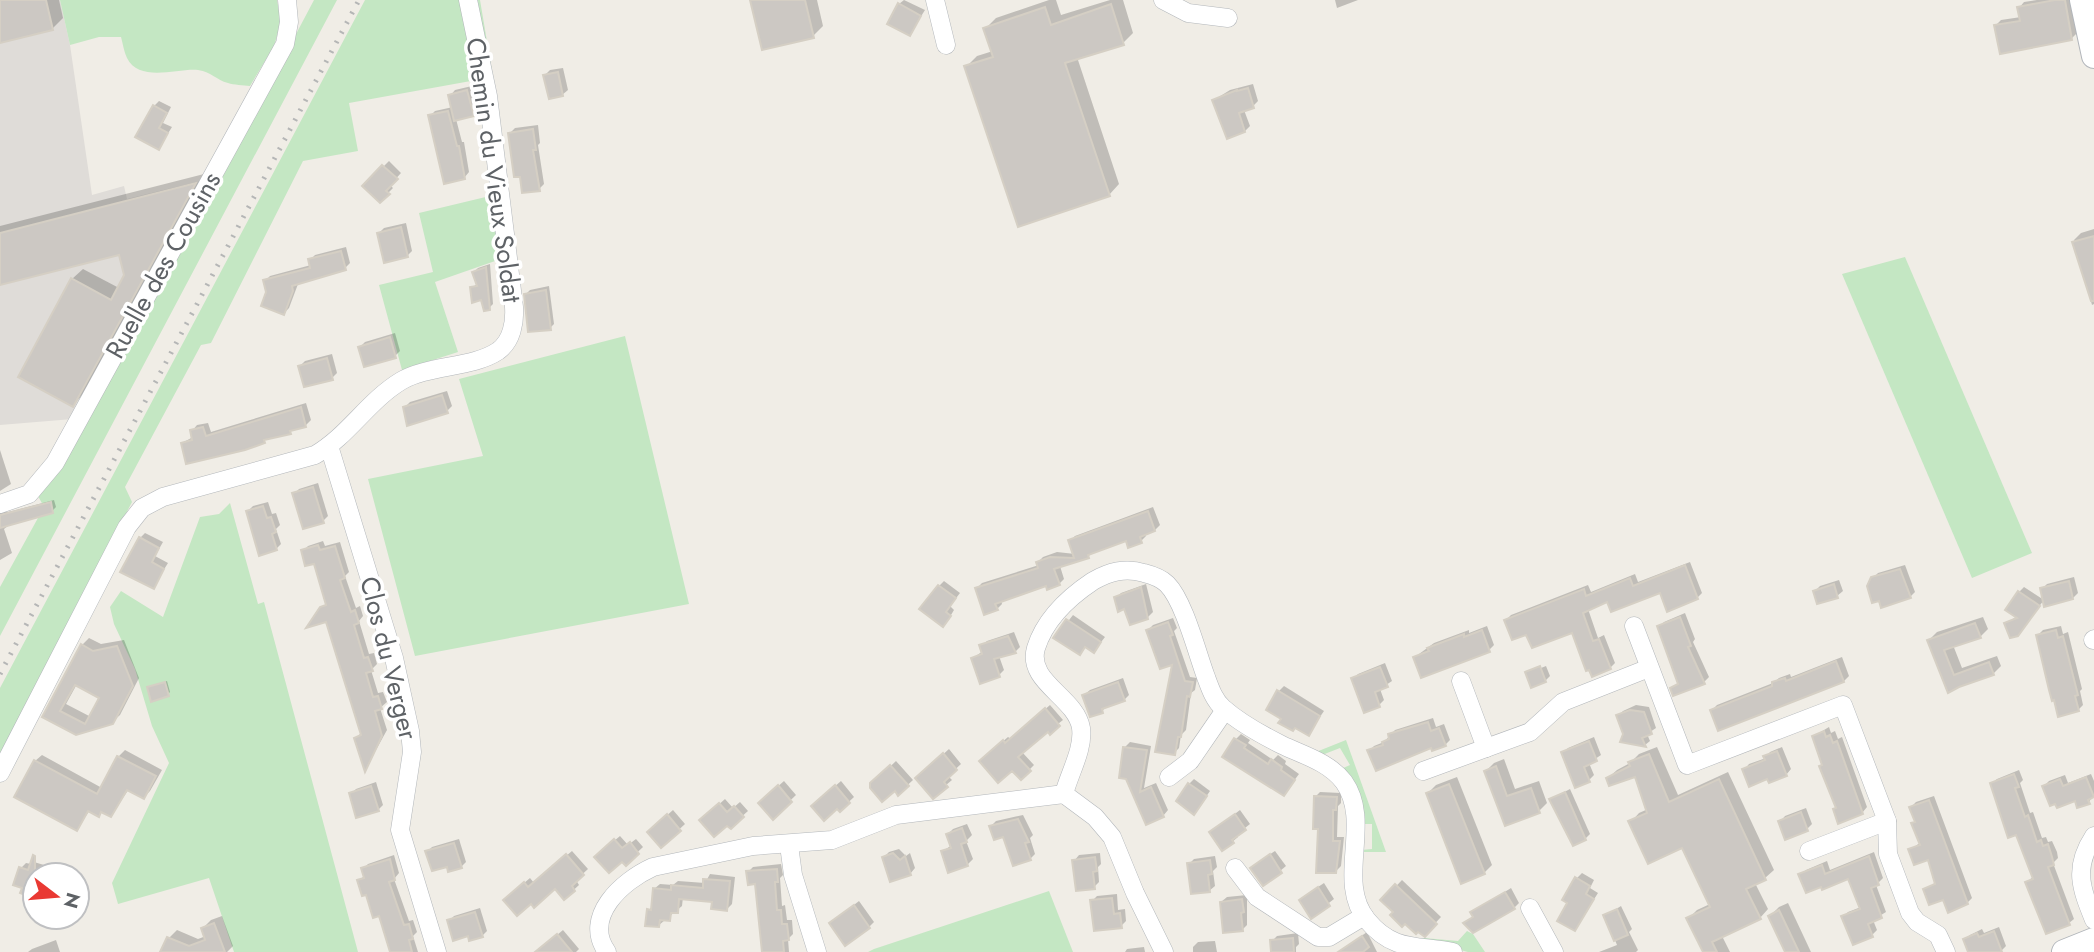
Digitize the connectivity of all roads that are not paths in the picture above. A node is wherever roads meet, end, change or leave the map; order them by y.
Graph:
1 (287, 0) edge
2 (468, 0) edge
3 (935, 0) edge
4 (1164, 0) edge
5 (2082, 0) edge
6 (1228, 18) dead end
7 (946, 45) dead end
8 (2094, 56) edge
9 (329, 446) junction
10 (0, 504) edge
11 (1634, 626) dead end
12 (1649, 668) junction
13 (1461, 681) dead end
14 (1225, 710) junction
15 (1486, 748) junction
16 (1423, 771) dead end
17 (0, 773) edge
18 (1169, 777) dead end
19 (1064, 794) junction
20 (1887, 821) junction
21 (2094, 836) edge
22 (789, 845) junction
23 (1809, 851) dead end
24 (1235, 868) dead end
25 (1530, 908) dead end
26 (1364, 916) junction
27 (2094, 920) edge
28 (2094, 940) edge
29 (437, 952) edge
30 (607, 952) edge
31 (817, 952) edge
32 (1164, 952) edge
33 (1453, 952) edge
34 (1554, 952) edge
35 (1945, 952) edge
36 (2064, 952) edge

1 - 10 street, Ruelle des Cousins
2 - 9 street, Chemin du Vieux Soldat
3 - 7 street
4 - 6 street
5 - 8 main road
9 - 17 street, Chemin du Vieux Soldat
9 - 29 street, Clos du Verger
11 - 12 street
12 - 15 street
12 - 20 street
13 - 15 street
14 - 18 street
14 - 19 street
14 - 26 street
15 - 16 street
19 - 22 street
19 - 32 street
20 - 23 street
20 - 35 street
21 - 27 street
22 - 30 street
22 - 31 street
24 - 26 street
25 - 34 street
26 - 33 street
28 - 36 main road

